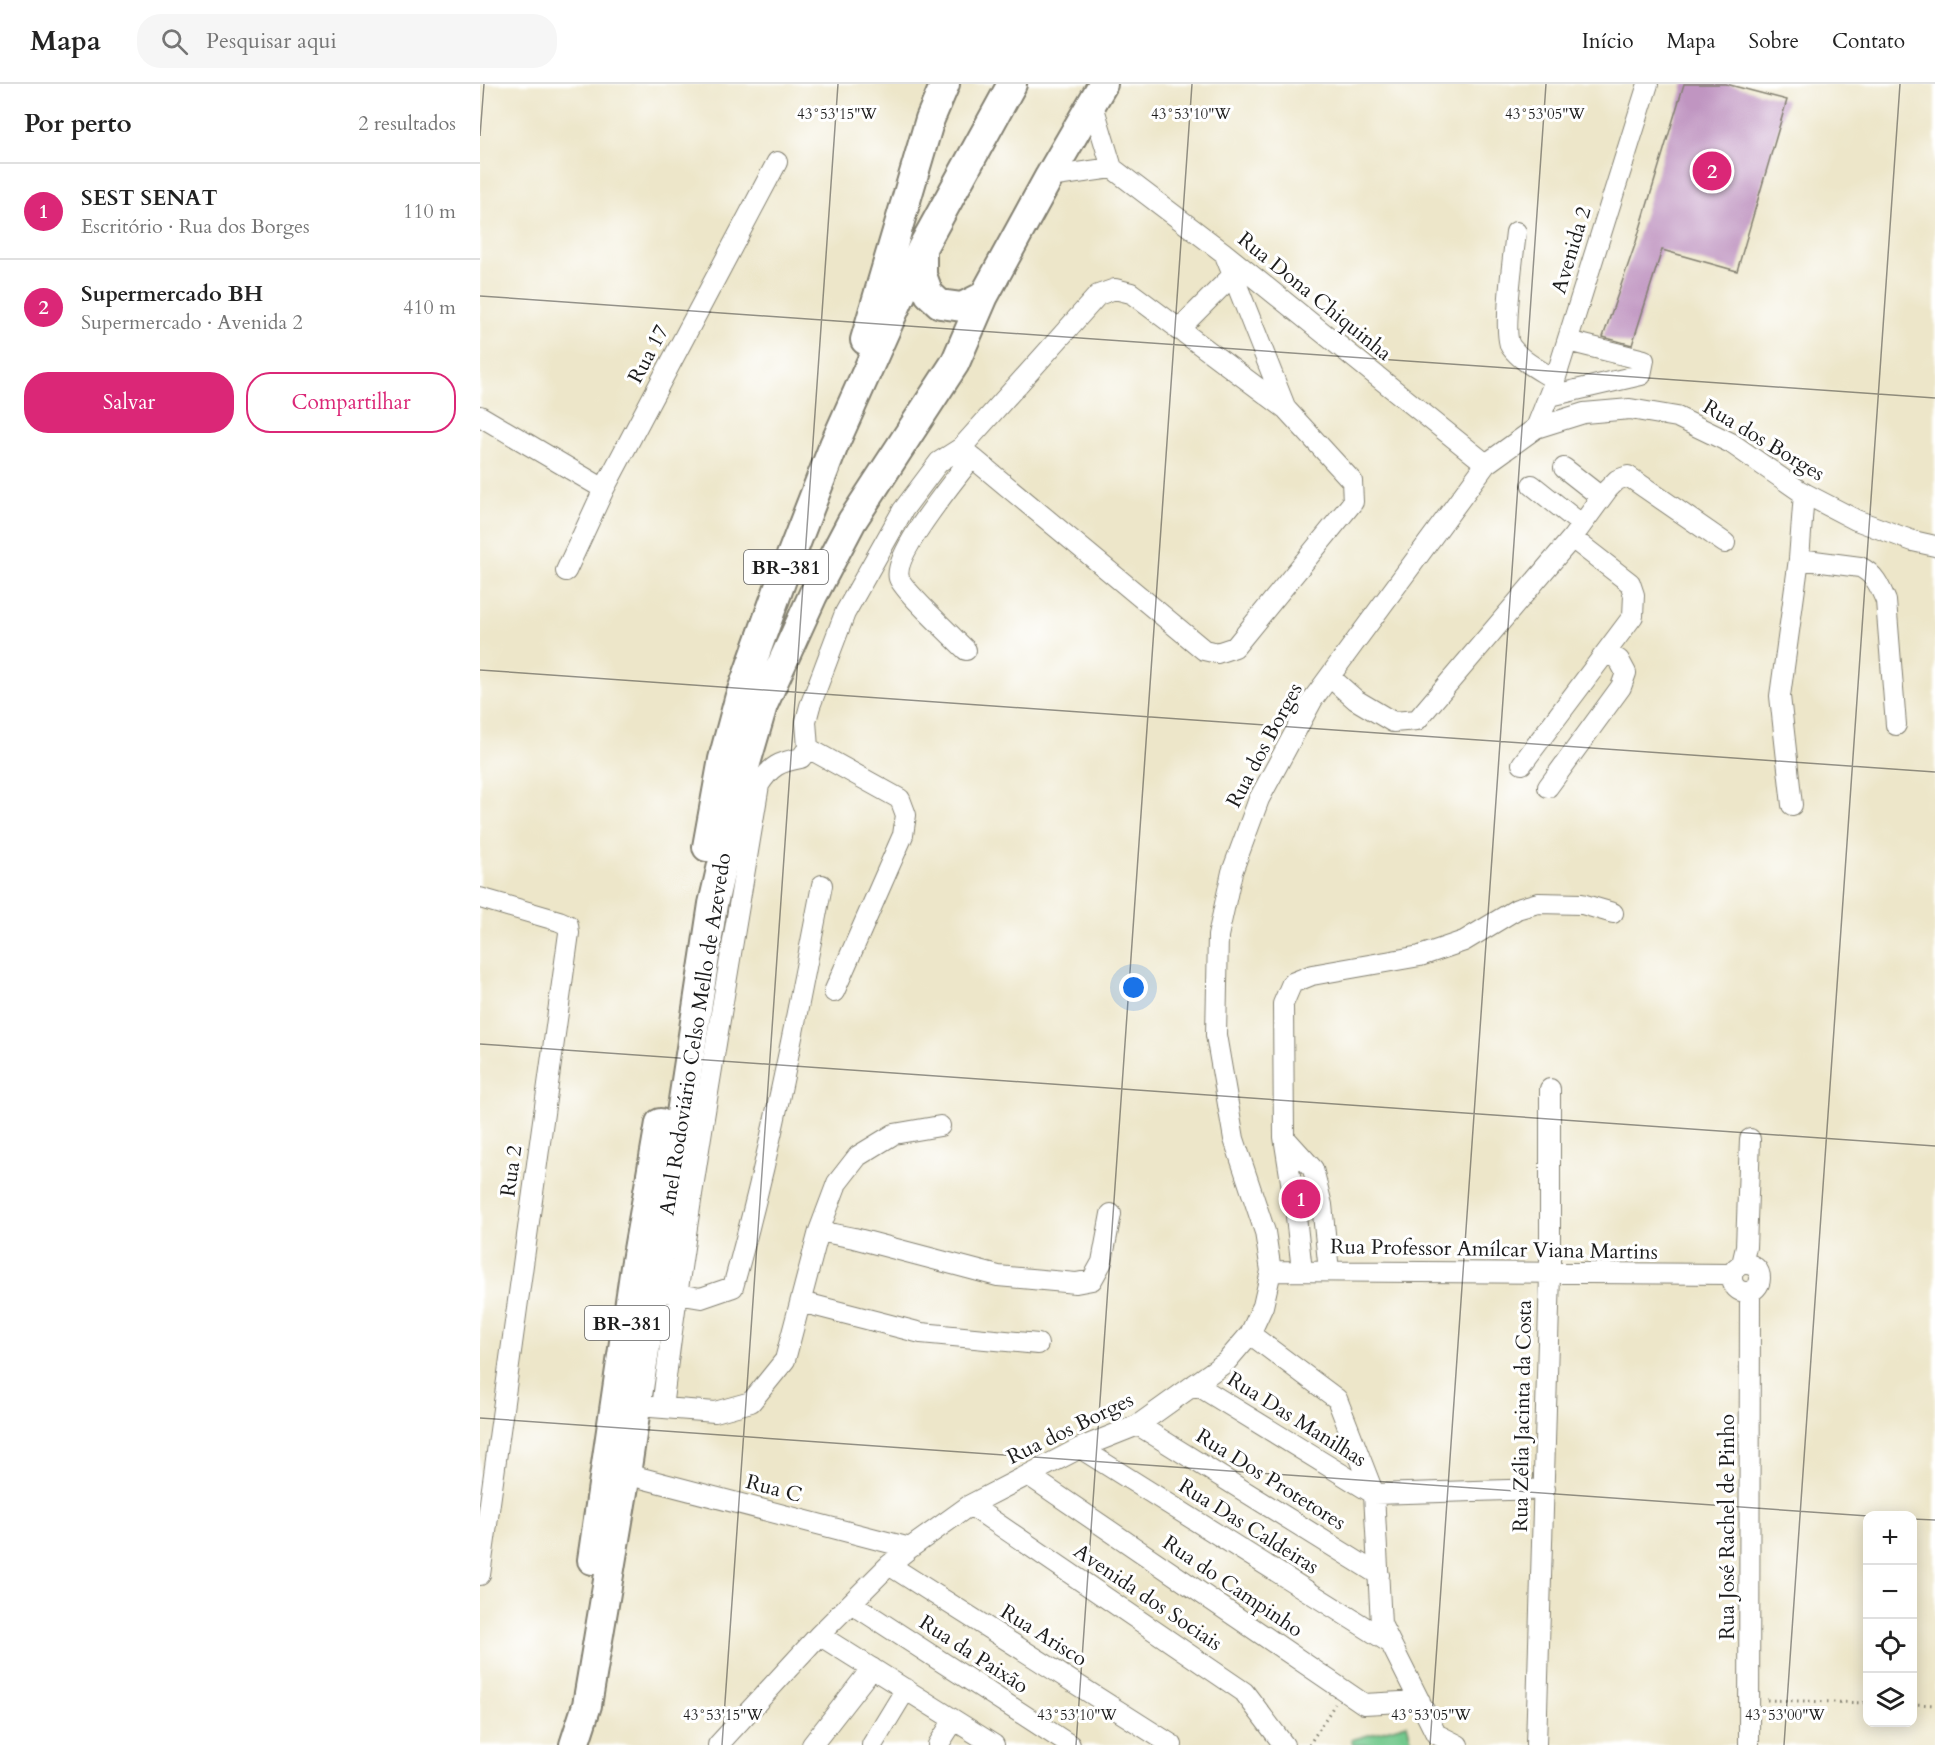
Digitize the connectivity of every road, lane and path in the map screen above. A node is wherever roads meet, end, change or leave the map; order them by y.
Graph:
1 (945, 84) edge
2 (1012, 84) edge
3 (1648, 84) edge
4 (1098, 93) edge
5 (777, 162) dead end
6 (1112, 168) junction
7 (1049, 177) junction
8 (1515, 232) dead end
9 (922, 248) junction
10 (1224, 253) junction
11 (1233, 275) junction
12 (984, 296) junction
13 (1178, 330) junction
14 (1568, 341) junction
15 (1553, 388) junction
16 (1286, 409) junction
17 (480, 416) edge
18 (1536, 428) junction
19 (834, 445) junction
20 (967, 452) junction
21 (1486, 464) junction
22 (1564, 468) dead end
23 (1532, 484) dead end
24 (604, 489) junction
25 (1804, 493) junction
26 (1602, 497) junction
27 (1577, 531) junction
28 (1725, 543) dead end
29 (1935, 546) edge
30 (1799, 560) junction
31 (566, 571) dead end
32 (966, 650) dead end
33 (1606, 652) junction
34 (1330, 677) junction
35 (1896, 725) dead end
36 (807, 748) junction
37 (1522, 764) dead end
38 (1548, 787) dead end
39 (1792, 805) dead end
40 (822, 885) dead end
41 (480, 898) edge
42 (1613, 913) dead end
43 (834, 992) dead end
44 (1550, 1089) dead end
45 (940, 1126) dead end
46 (1284, 1137) junction
47 (1750, 1139) dead end
48 (1111, 1214) dead end
49 (819, 1231) junction
50 (1271, 1271) junction
51 (1302, 1271) junction
52 (1329, 1271) junction
53 (1550, 1274) junction
54 (1740, 1278) junction
55 (665, 1292) junction
56 (801, 1302) junction
57 (1250, 1334) junction
58 (1038, 1344) dead end
59 (1195, 1384) junction
60 (649, 1407) junction
61 (1138, 1425) junction
62 (1080, 1448) junction
63 (626, 1474) junction
64 (1028, 1475) junction
65 (1545, 1489) junction
66 (1374, 1494) junction
67 (970, 1505) junction
68 (910, 1548) junction
69 (889, 1565) junction
70 (480, 1575) edge
71 (1378, 1575) junction
72 (851, 1603) junction
73 (819, 1635) junction
74 (1391, 1644) junction
75 (872, 1668) junction
76 (906, 1689) junction
77 (1344, 1690) junction
78 (1750, 1699) junction
79 (1420, 1701) junction
80 (1863, 1703) edge
81 (1917, 1704) edge
82 (1935, 1705) edge
83 (954, 1720) junction
84 (557, 1745) edge
85 (574, 1745) edge
86 (718, 1745) edge
87 (812, 1745) edge
88 (872, 1745) edge
89 (938, 1745) edge
90 (994, 1745) edge
91 (1070, 1745) edge
92 (1172, 1745) edge
93 (1284, 1745) edge
94 (1309, 1745) edge
95 (1458, 1745) edge
96 (1536, 1745) edge
97 (1749, 1745) edge

1 - 19 highway
2 - 9 highway, Anel Rodoviário Celso Mello de Azevedo / BR-381
3 - 14 street, Avenida 2
4 - 6 street
4 - 7 highway, Anel Rodoviário Celso Mello de Azevedo / BR-381
5 - 24 street, Rua 17
6 - 7 street
6 - 10 street, Rua Dona Chiquinha
7 - 12 highway, Anel Rodoviário Celso Mello de Azevedo / BR-381
8 - 15 street
9 - 12 highway
9 - 19 highway, Anel Rodoviário Celso Mello de Azevedo / BR-381
10 - 11 street
10 - 21 street, Rua Dona Chiquinha
11 - 13 street
11 - 16 street
12 - 55 highway, Anel Rodoviário Celso Mello de Azevedo / BR-381
13 - 16 street
13 - 20 street
14 - 15 street, Avenida 2
14 - 15 street
15 - 18 street, Avenida 2
16 - 20 street
17 - 24 street
18 - 21 street, Rua dos Borges
18 - 25 street, Rua dos Borges
19 - 84 highway, Anel Rodoviário Celso Mello de Azevedo / BR-381
20 - 32 street
20 - 36 street
21 - 34 street, Rua dos Borges
22 - 26 street
23 - 27 street
24 - 31 street, Rua 17
25 - 29 street, Rua dos Borges
25 - 30 street
26 - 27 street
26 - 28 street
27 - 33 street
27 - 34 street
30 - 35 street
30 - 39 street
33 - 37 street
33 - 38 street
34 - 50 street, Rua dos Borges
36 - 43 street
36 - 55 street
40 - 55 street
41 - 70 street, Rua 2
42 - 46 street
44 - 53 street, Rua Zélia Jacinta da Costa
45 - 49 street
46 - 51 street
46 - 52 street
47 - 54 street, Rua José Rachel de Pinho
48 - 49 street
49 - 56 street
50 - 51 street, Rua Professor Amílcar Viana Martins
50 - 57 street, Rua dos Borges
51 - 52 street, Rua Professor Amílcar Viana Martins
52 - 53 street, Rua Professor Amílcar Viana Martins
53 - 54 street, Rua Professor Amílcar Viana Martins
53 - 65 street, Rua Zélia Jacinta da Costa
54 - 78 street, Rua José Rachel de Pinho
55 - 60 highway, Anel Rodoviário Celso Mello de Azevedo / BR-381
56 - 58 street
56 - 60 street
57 - 59 street, Rua dos Borges
57 - 66 street
59 - 61 street, Rua dos Borges
59 - 66 street, Rua Das Manilhas
60 - 63 highway, Anel Rodoviário Celso Mello de Azevedo / BR-381
61 - 62 street, Rua dos Borges
61 - 71 street, Rua Dos Protetores
62 - 64 street, Rua dos Borges
62 - 74 street, Rua Das Caldeiras
63 - 68 street, Rua C
63 - 85 highway, Anel Rodoviário Celso Mello de Azevedo / BR-381
64 - 67 street, Rua dos Borges
64 - 77 street, Rua do Campinho
65 - 66 street
65 - 96 street, Rua Zélia Jacinta da Costa
66 - 71 street
67 - 68 street, Rua dos Borges
67 - 93 street, Avenida dos Sociais
68 - 69 street, Rua dos Borges
69 - 72 street, Rua dos Borges
69 - 92 street, Rua Arisco
71 - 74 street
72 - 73 street, Rua dos Borges
72 - 91 street, Rua da Paixão
73 - 75 street
73 - 86 street, Rua dos Borges
74 - 79 street
75 - 76 street
75 - 87 street
76 - 83 street
76 - 88 street
77 - 79 street, Rua do Campinho
77 - 94 path
78 - 80 path
78 - 97 street, Rua José Rachel de Pinho
79 - 95 street
81 - 82 path
83 - 89 street
83 - 90 street

